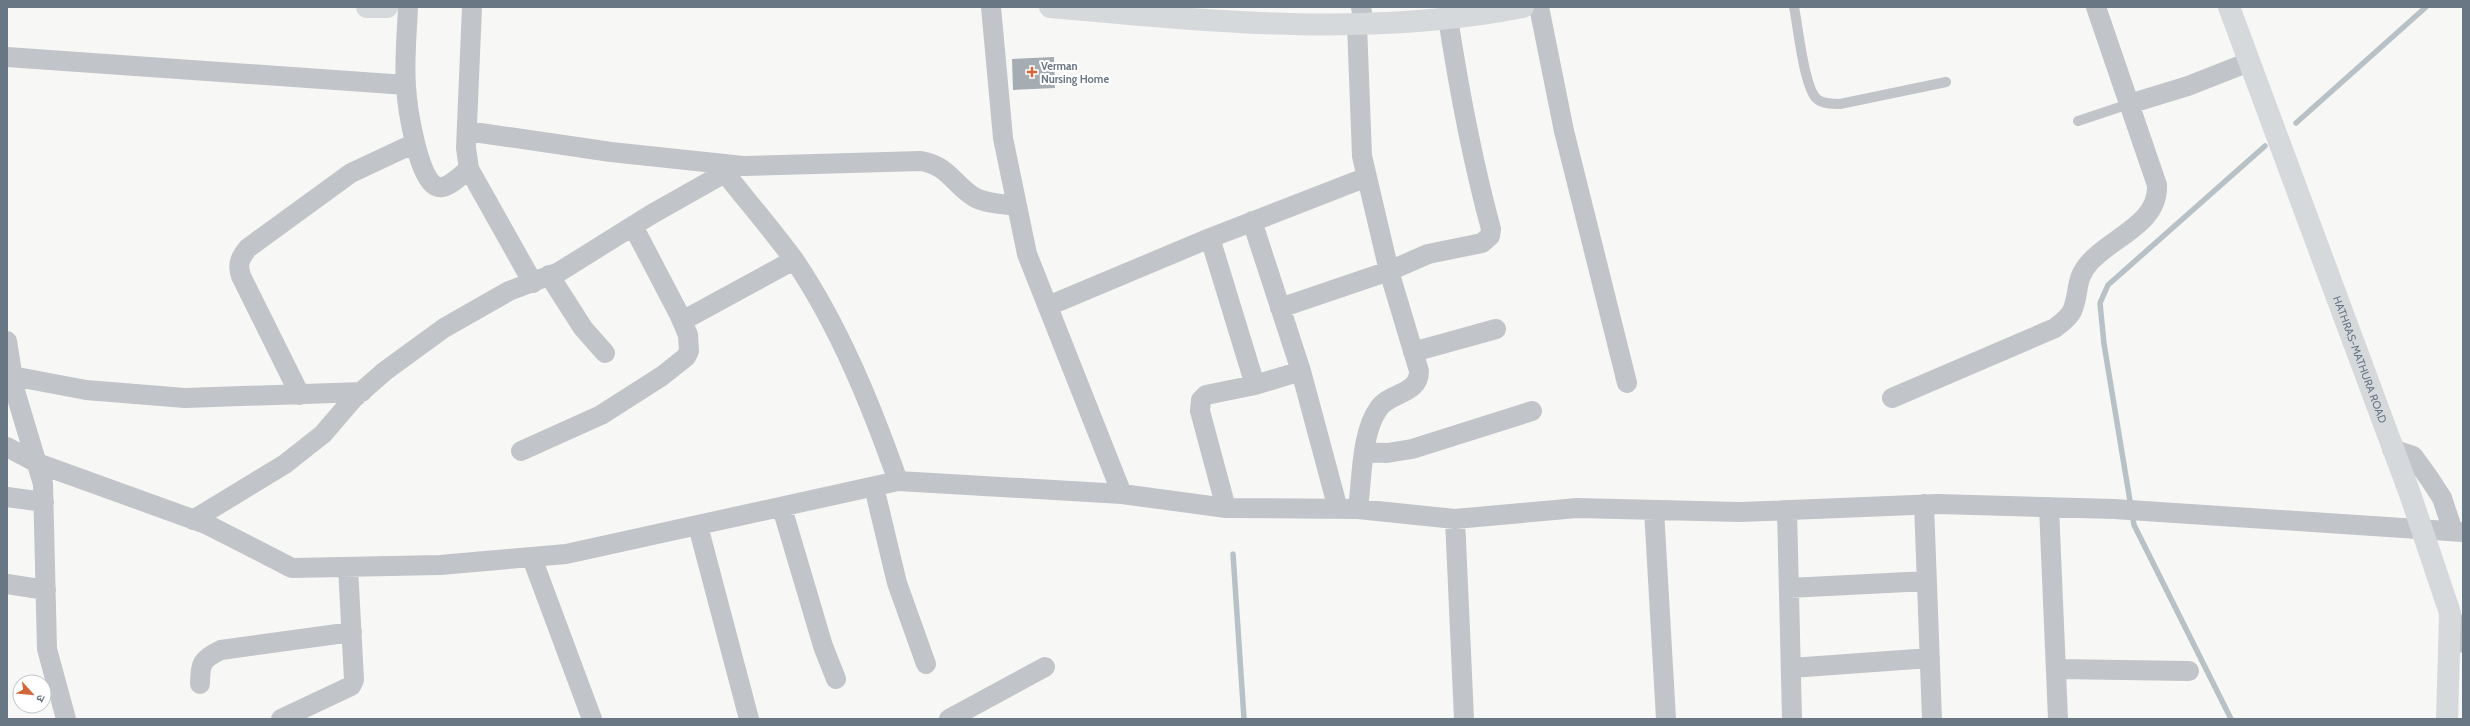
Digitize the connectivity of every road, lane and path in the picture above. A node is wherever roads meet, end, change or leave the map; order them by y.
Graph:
1 (367, 7) edge
2 (387, 7) edge
3 (408, 7) edge
4 (472, 7) edge
5 (991, 7) edge
6 (1050, 7) edge
7 (1523, 7) edge
8 (1539, 7) edge
9 (1794, 7) edge
10 (2096, 7) edge
11 (2229, 7) edge
12 (1175, 12) edge
13 (1448, 18) junction
14 (1361, 19) edge
15 (7, 57) edge
16 (2249, 62) junction
17 (1946, 82) dead end
18 (406, 85) junction
19 (2129, 104) junction
20 (2078, 121) dead end
21 (467, 131) junction
22 (415, 143) junction
23 (469, 169) junction
24 (731, 169) junction
25 (1367, 177) junction
26 (1017, 206) junction
27 (1252, 221) junction
28 (633, 226) junction
29 (1210, 238) junction
30 (794, 260) junction
31 (1389, 271) junction
32 (541, 279) junction
33 (1048, 306) junction
34 (1280, 308) junction
35 (682, 321) junction
36 (1496, 329) dead end
37 (7, 341) edge
38 (1412, 352) junction
39 (604, 353) dead end
40 (1301, 371) junction
41 (12, 376) junction
42 (1627, 383) dead end
43 (1255, 385) junction
44 (362, 392) junction
45 (300, 395) junction
46 (1892, 398) dead end
47 (1532, 411) dead end
48 (7, 447) edge
49 (2392, 449) junction
50 (521, 451) dead end
51 (1365, 452) junction
52 (37, 463) junction
53 (898, 481) junction
54 (874, 487) junction
55 (1122, 494) junction
56 (7, 497) edge
57 (44, 502) junction
58 (1924, 504) junction
59 (2049, 507) junction
60 (782, 508) junction
61 (1226, 508) junction
62 (1338, 509) junction
63 (1358, 510) junction
64 (1654, 510) junction
65 (1786, 510) junction
66 (1455, 519) junction
67 (193, 520) junction
68 (698, 526) junction
69 (2458, 532) edge
70 (532, 558) junction
71 (348, 567) junction
72 (1927, 581) junction
73 (7, 584) edge
74 (1788, 588) junction
75 (46, 590) junction
76 (2450, 614) junction
77 (352, 632) junction
78 (2463, 642) edge
79 (1930, 658) junction
80 (926, 664) dead end
81 (1045, 666) dead end
82 (1791, 668) junction
83 (2056, 669) junction
84 (2189, 671) dead end
85 (836, 679) dead end
86 (200, 684) dead end
87 (66, 719) edge
88 (282, 719) edge
89 (592, 719) edge
90 (749, 719) edge
91 (949, 719) edge
92 (1464, 719) edge
93 (1666, 719) edge
94 (1792, 719) edge
95 (1932, 719) edge
96 (2058, 719) edge
97 (2447, 719) edge

1 - 2 highway
3 - 18 street
4 - 21 street
5 - 26 street
6 - 12 highway
7 - 13 highway
8 - 42 street
9 - 17 lane
10 - 19 street
11 - 16 highway, HATHRAS-MATHURA ROAD
12 - 14 highway
13 - 14 highway
13 - 31 street
14 - 25 street
15 - 18 street
16 - 19 street
16 - 49 highway, HATHRAS-MATHURA ROAD
18 - 22 street
19 - 20 lane
19 - 46 street
21 - 23 street
21 - 24 street
22 - 23 street
22 - 45 street
23 - 32 street
24 - 26 street
24 - 28 street
24 - 30 street
25 - 27 street
25 - 31 street
26 - 33 street
27 - 29 street
27 - 34 street
28 - 32 street
28 - 35 street
29 - 33 street
29 - 43 street
30 - 35 street
30 - 53 street
31 - 34 street
31 - 38 street
32 - 39 street
32 - 44 street
33 - 55 street
34 - 40 street
35 - 50 street
36 - 38 street
37 - 41 street
38 - 51 street
40 - 43 street
40 - 62 street
41 - 45 street
41 - 52 street
43 - 61 street
44 - 45 street
44 - 67 street
47 - 51 street
48 - 52 street
49 - 69 street
49 - 76 highway, HATHRAS-MATHURA ROAD
51 - 63 street
52 - 57 street
52 - 67 street
53 - 54 street
53 - 55 street
54 - 60 street
54 - 80 street
55 - 61 street
56 - 57 street
57 - 75 street
58 - 59 street
58 - 65 street
58 - 72 street
59 - 69 street
59 - 83 street
60 - 68 street
60 - 85 street
61 - 62 street
62 - 63 street
63 - 66 street
64 - 65 street
64 - 66 street
64 - 93 street
65 - 74 street
66 - 92 street
67 - 71 street
68 - 70 street
68 - 90 street
70 - 71 street
70 - 89 street
71 - 77 street
72 - 74 street
72 - 79 street
73 - 75 street
74 - 82 street
75 - 87 street
76 - 78 street
76 - 97 highway, HATHRAS-MATHURA ROAD
77 - 86 street
77 - 88 street
79 - 82 street
79 - 95 street
81 - 91 street
82 - 94 street
83 - 84 street
83 - 96 street

